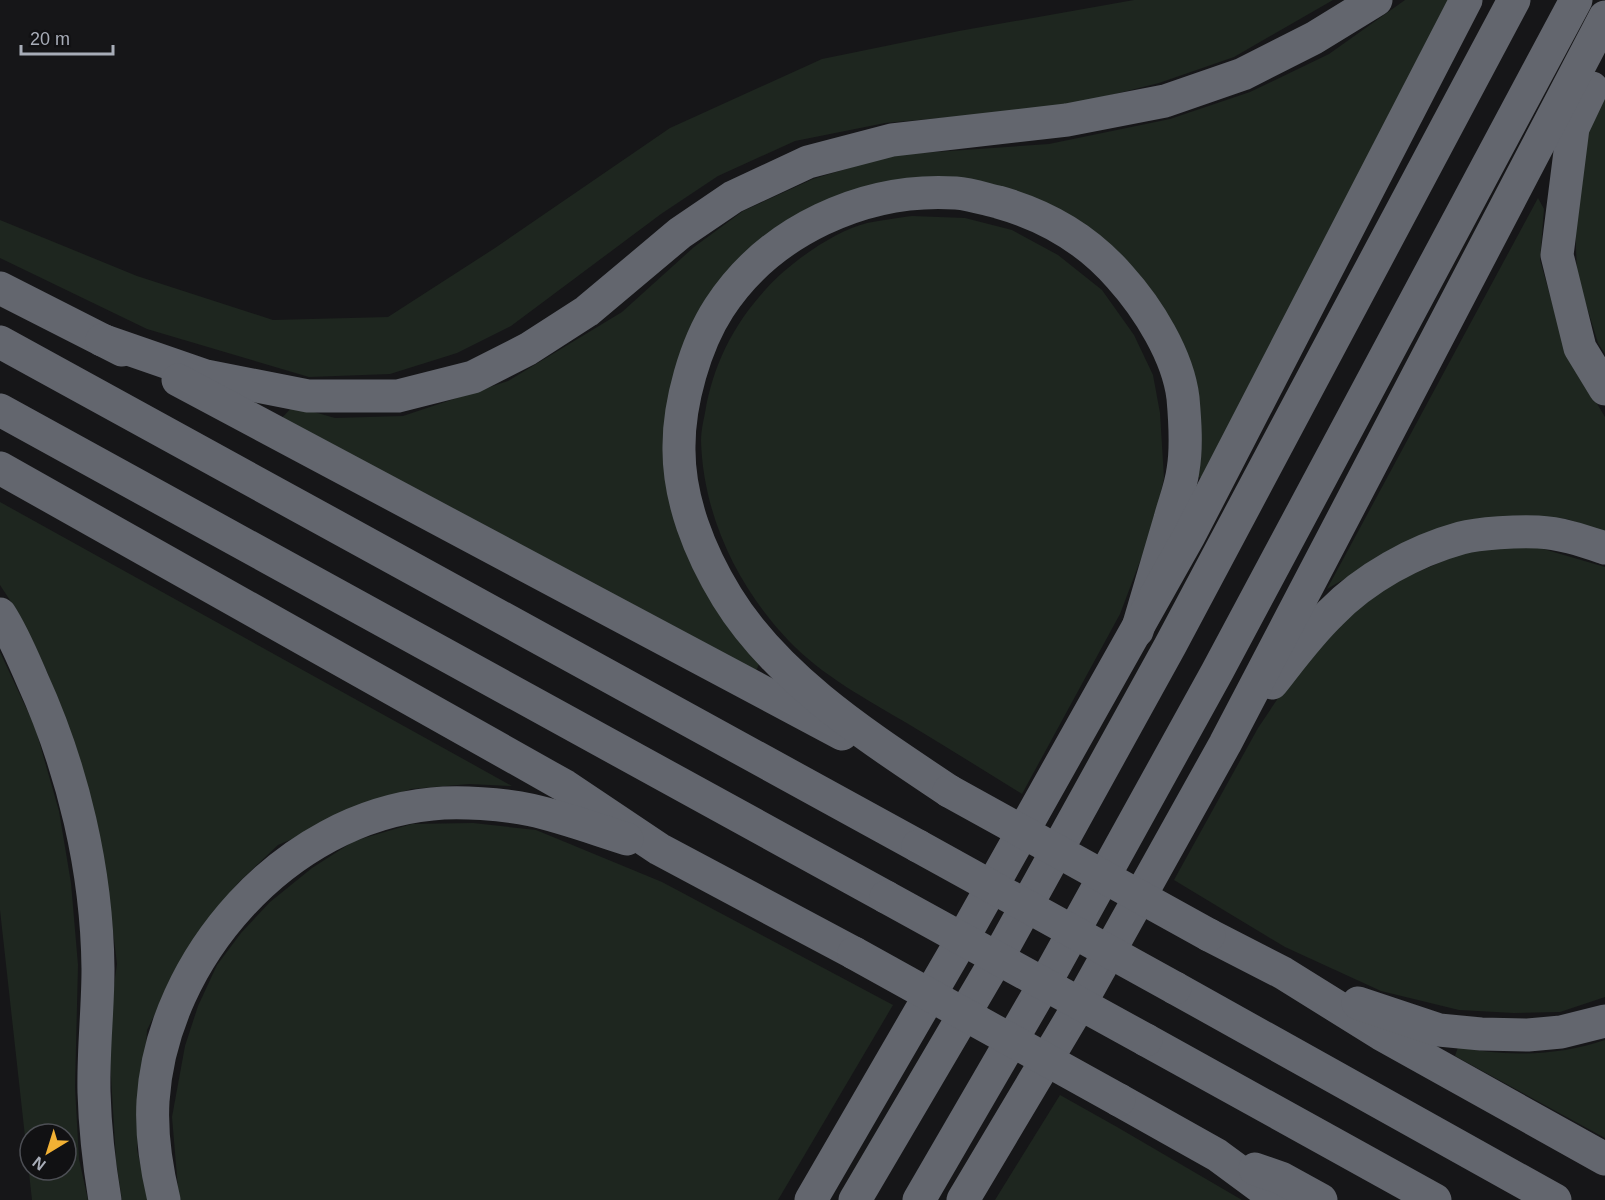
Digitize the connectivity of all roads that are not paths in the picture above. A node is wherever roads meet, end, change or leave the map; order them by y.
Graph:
1 (1376, 0) edge
2 (1466, 0) edge
3 (1515, 0) edge
4 (1576, 0) edge
5 (1605, 17) edge
6 (1605, 62) edge
7 (0, 288) edge
8 (102, 340) junction
9 (0, 342) edge
10 (1605, 389) edge
11 (0, 410) edge
12 (0, 468) edge
13 (1605, 549) edge
14 (0, 614) edge
15 (1137, 631) junction
16 (1225, 744) junction
17 (949, 791) junction
18 (659, 849) junction
19 (1283, 973) junction
20 (1605, 1021) edge
21 (1217, 1155) junction
22 (1605, 1159) edge
23 (105, 1200) edge
24 (164, 1200) edge
25 (811, 1200) edge
26 (855, 1200) edge
27 (919, 1200) edge
28 (963, 1200) edge
29 (1278, 1200) edge
30 (1321, 1200) edge
31 (1435, 1200) edge
32 (1555, 1200) edge

1 - 8 highway
2 - 15 highway
3 - 26 highway
4 - 27 highway
5 - 16 highway
6 - 10 highway
7 - 8 highway
8 - 17 highway
9 - 32 highway, bridge
11 - 31 highway, bridge
12 - 18 highway
13 - 16 highway
14 - 23 highway
15 - 17 highway
15 - 25 highway
16 - 28 highway
17 - 19 highway, bridge
18 - 21 highway, bridge
18 - 24 highway
19 - 20 highway
19 - 22 highway
21 - 29 highway
21 - 30 highway

